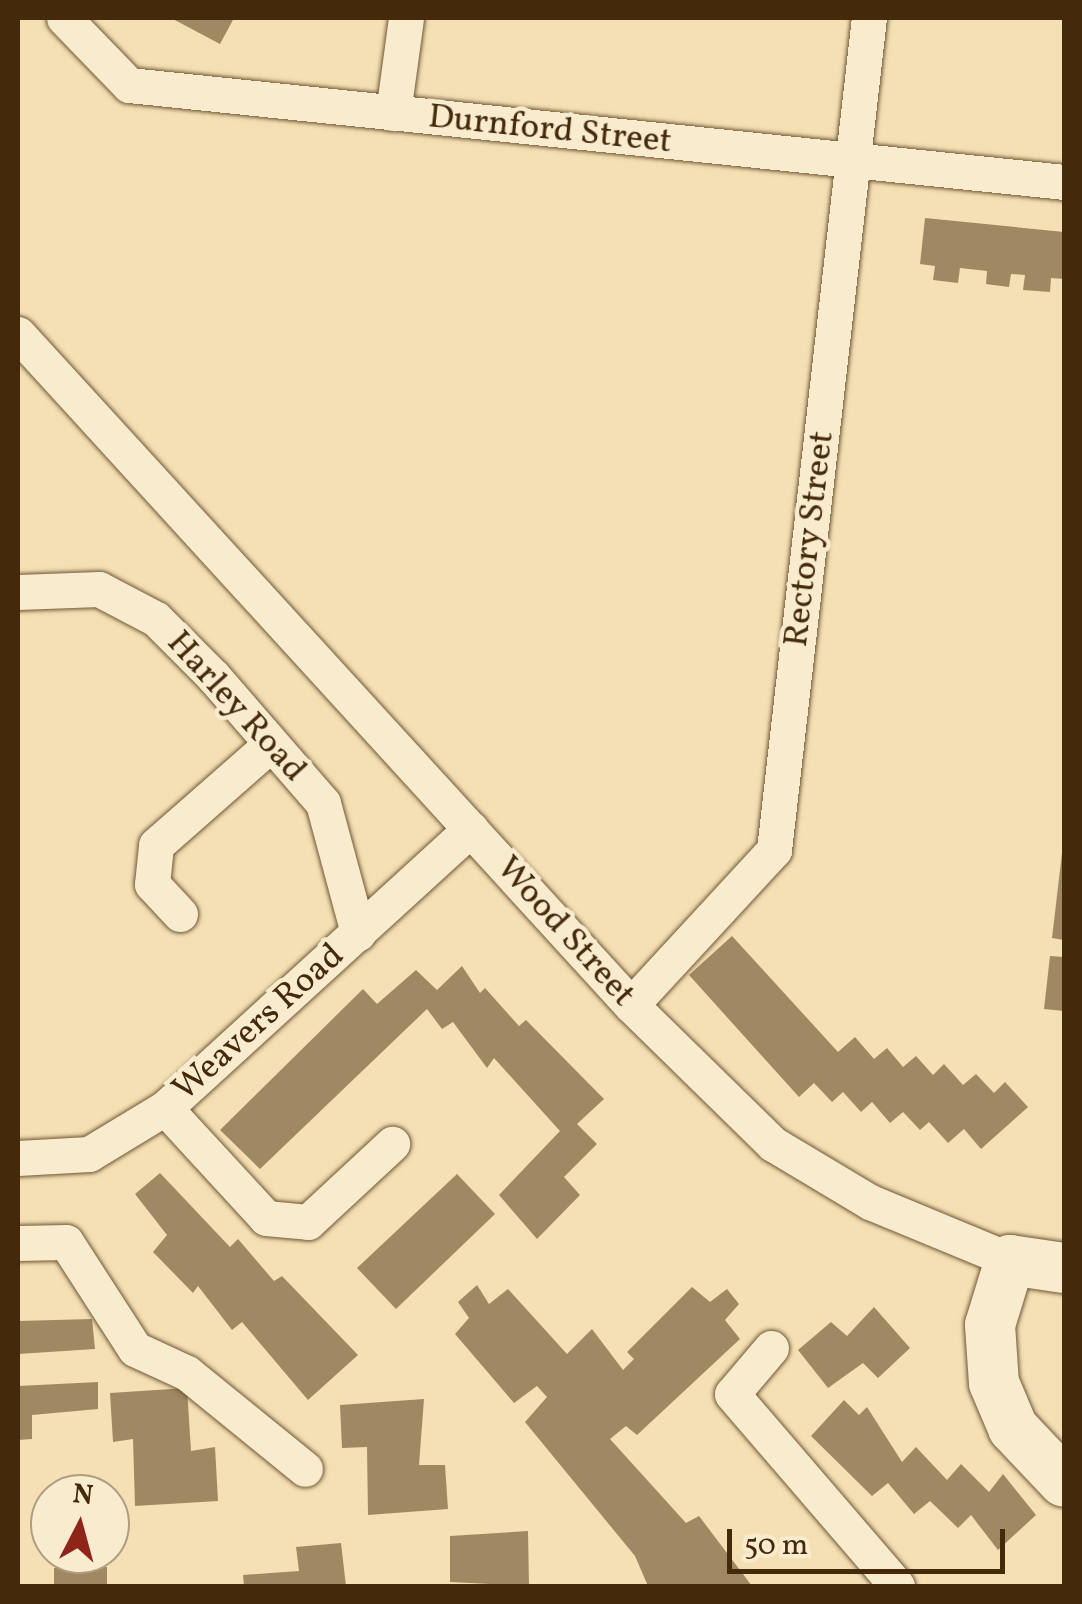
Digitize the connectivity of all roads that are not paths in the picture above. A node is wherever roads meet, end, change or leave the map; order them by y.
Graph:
1 (64, 18) edge
2 (406, 18) edge
3 (870, 18) edge
4 (393, 113) junction
5 (853, 161) junction
6 (1064, 182) edge
7 (18, 334) edge
8 (18, 592) edge
9 (270, 746) junction
10 (471, 828) junction
11 (180, 914) dead end
12 (358, 934) junction
13 (631, 1005) junction
14 (165, 1108) junction
15 (392, 1144) dead end
16 (18, 1158) edge
17 (18, 1244) edge
18 (1010, 1260) junction
19 (1064, 1268) edge
20 (772, 1348) dead end
21 (305, 1469) dead end
22 (1064, 1482) edge
23 (897, 1586) edge

1 - 4 street, Durnford Street
2 - 4 street
3 - 5 street, Rectory Street
4 - 5 street, Durnford Street
5 - 6 street, Durnford Street
5 - 13 street, Rectory Street
7 - 10 street, Wood Street
8 - 9 street, Harley Road
9 - 11 street
9 - 12 street, Harley Road
10 - 12 street, Weavers Road
10 - 13 street, Wood Street
12 - 14 street, Weavers Road
13 - 18 street, Wood Street
14 - 15 street
14 - 16 street, Weavers Road
17 - 21 street
18 - 19 street
18 - 22 street
20 - 23 street

